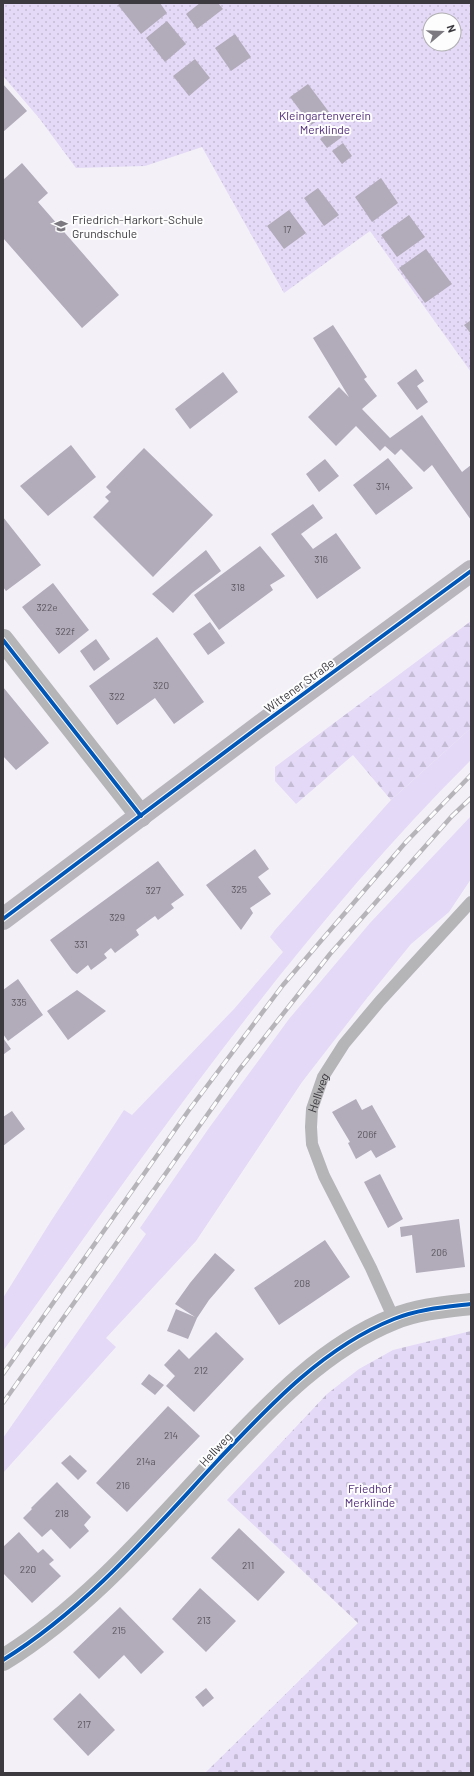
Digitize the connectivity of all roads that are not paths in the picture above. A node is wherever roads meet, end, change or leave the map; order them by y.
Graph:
1 (471, 571) edge
2 (3, 640) edge
3 (141, 816) junction
4 (471, 902) edge
5 (3, 919) edge
6 (471, 1304) edge
7 (394, 1319) junction
8 (3, 1660) edge

1 - 3 main road, Wittener Straße
2 - 3 street
3 - 5 main road, Wittener Straße
4 - 7 lane, Hellweg
6 - 7 street, Hellweg
7 - 8 street, Hellweg

